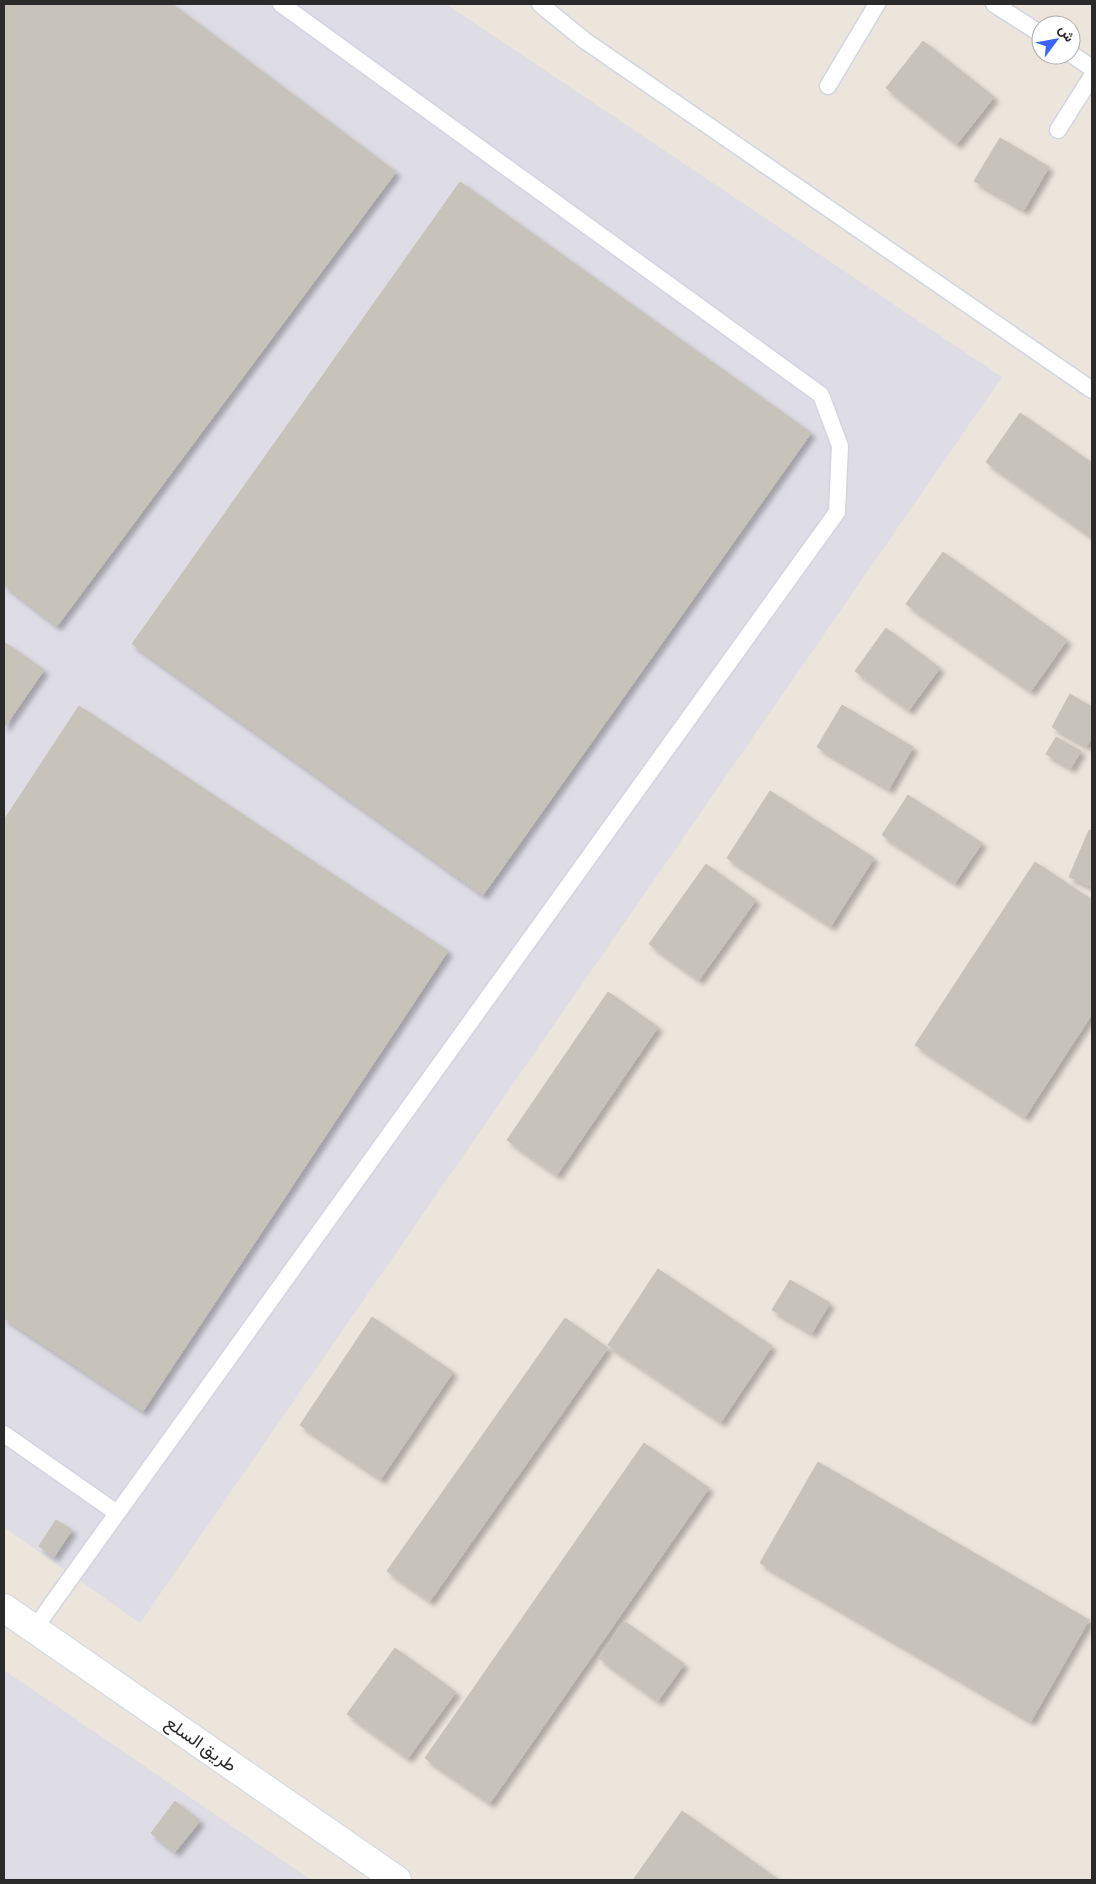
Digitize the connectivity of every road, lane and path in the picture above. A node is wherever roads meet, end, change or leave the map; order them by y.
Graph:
1 (281, 4) edge
2 (540, 4) edge
3 (877, 4) edge
4 (994, 4) edge
5 (1031, 28) edge
6 (1081, 61) edge
7 (1092, 68) edge
8 (1092, 76) edge
9 (828, 86) dead end
10 (1058, 130) dead end
11 (1092, 390) edge
12 (4, 1434) edge
13 (117, 1513) junction
14 (4, 1608) edge
15 (34, 1629) junction
16 (397, 1880) edge

1 - 13 lane
2 - 11 lane
3 - 9 lane
4 - 5 lane
6 - 7 lane
8 - 10 lane
12 - 13 lane
13 - 15 lane
14 - 15 street, طريق السلع
15 - 16 street, طريق السلع

